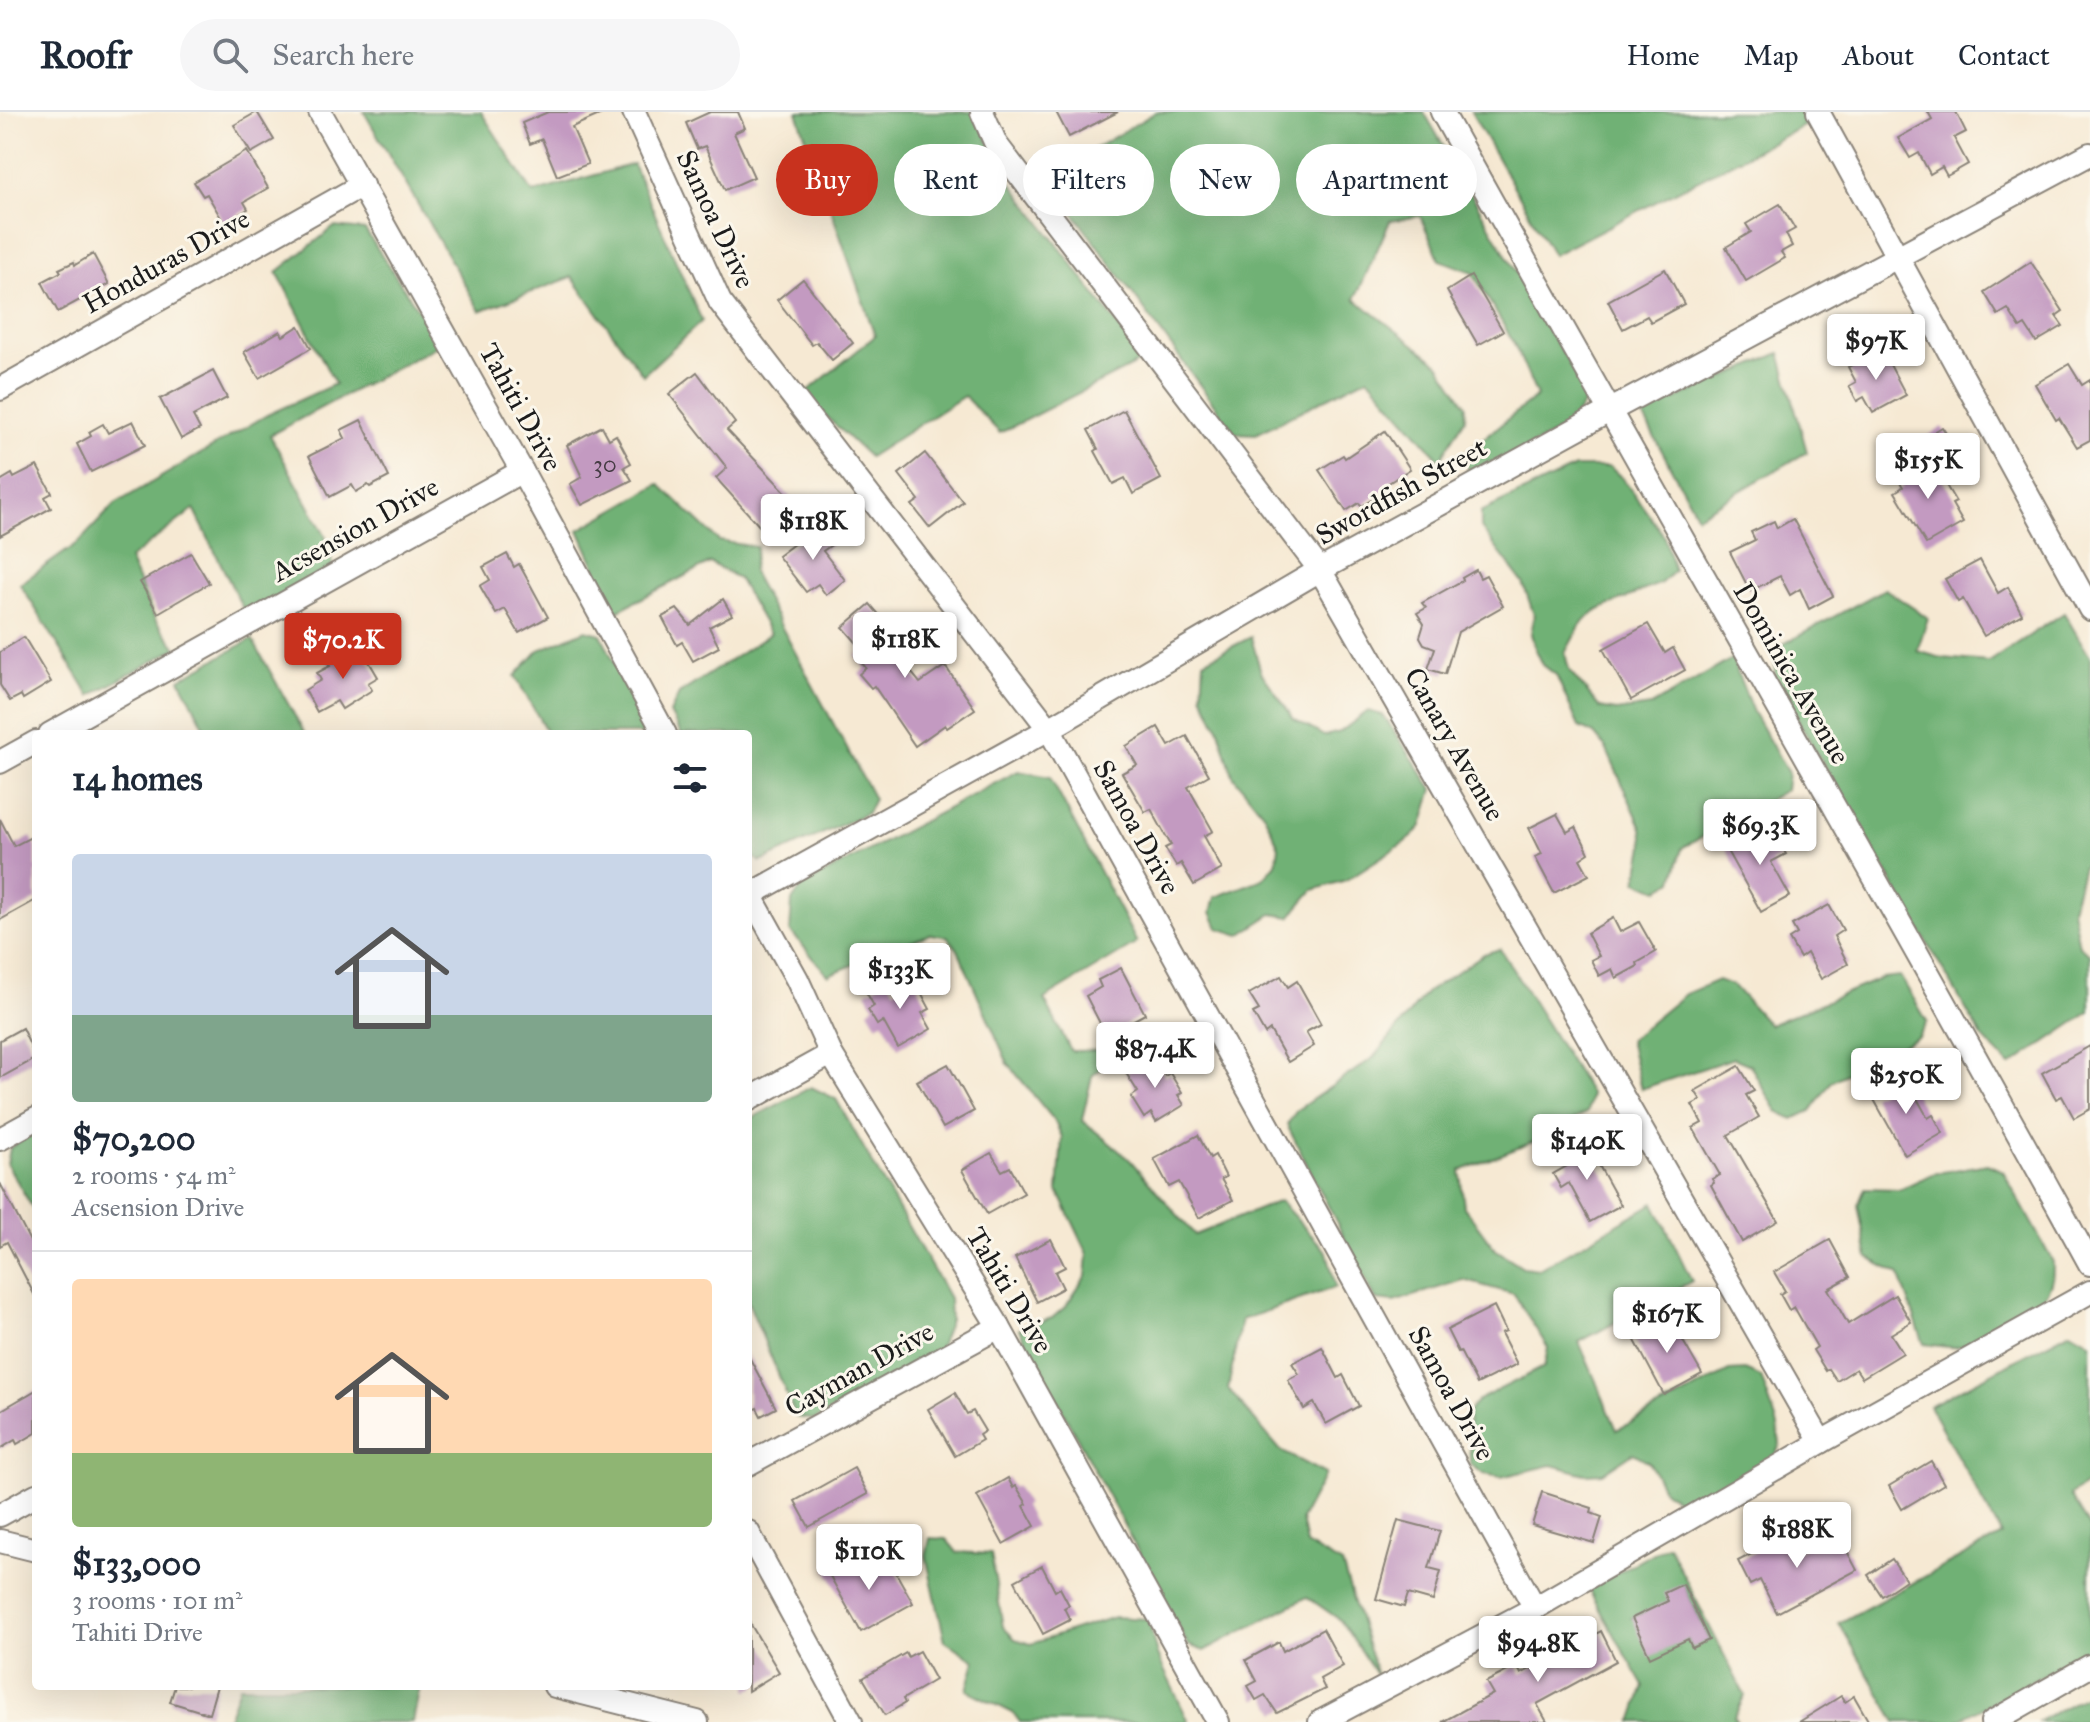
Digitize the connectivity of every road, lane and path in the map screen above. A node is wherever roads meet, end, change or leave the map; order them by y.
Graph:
1 (320, 112) edge
2 (634, 112) edge
3 (982, 112) edge
4 (1442, 112) edge
5 (1818, 112) edge
6 (2090, 154) edge
7 (362, 185) junction
8 (1897, 258) junction
9 (0, 389) edge
10 (1609, 411) junction
11 (522, 471) junction
12 (1320, 570) junction
13 (2090, 609) edge
14 (1049, 729) junction
15 (57, 730) edge
16 (663, 730) edge
17 (32, 744) edge
18 (0, 762) edge
19 (752, 891) edge
20 (752, 898) edge
21 (831, 1054) junction
22 (752, 1098) edge
23 (32, 1121) edge
24 (0, 1139) edge
25 (2090, 1264) edge
26 (2090, 1292) edge
27 (999, 1327) junction
28 (1821, 1442) junction
29 (752, 1462) edge
30 (32, 1497) edge
31 (0, 1515) edge
32 (752, 1539) edge
33 (0, 1541) edge
34 (32, 1549) edge
35 (1535, 1608) junction
36 (2090, 1666) edge
37 (571, 1690) edge
38 (697, 1722) edge
39 (851, 1722) edge
40 (1218, 1722) edge
41 (1320, 1722) edge
42 (1992, 1722) edge

1 - 7 street, Tahiti Drive
2 - 14 street, Samoa Drive
3 - 12 street, Canary Avenue
4 - 10 street, Dominica Avenue
5 - 8 street
6 - 8 street, Swordfish Street
7 - 9 street, Honduras Drive
7 - 11 street, Tahiti Drive
8 - 10 street, Swordfish Street
8 - 13 street
10 - 12 street, Swordfish Street
10 - 25 street, Dominica Avenue
11 - 15 street, Acsension Drive
11 - 16 street, Tahiti Drive
12 - 14 street, Swordfish Street
12 - 28 street, Canary Avenue
14 - 19 street, Swordfish Street
14 - 35 street, Samoa Drive
17 - 18 street
20 - 21 street, Tahiti Drive
21 - 22 street
21 - 27 street, Tahiti Drive
23 - 24 street
26 - 28 street
27 - 29 street, Cayman Drive
27 - 40 street, Tahiti Drive
28 - 35 street
30 - 31 street
32 - 39 street
33 - 34 street
35 - 41 street
36 - 42 street
37 - 38 street

